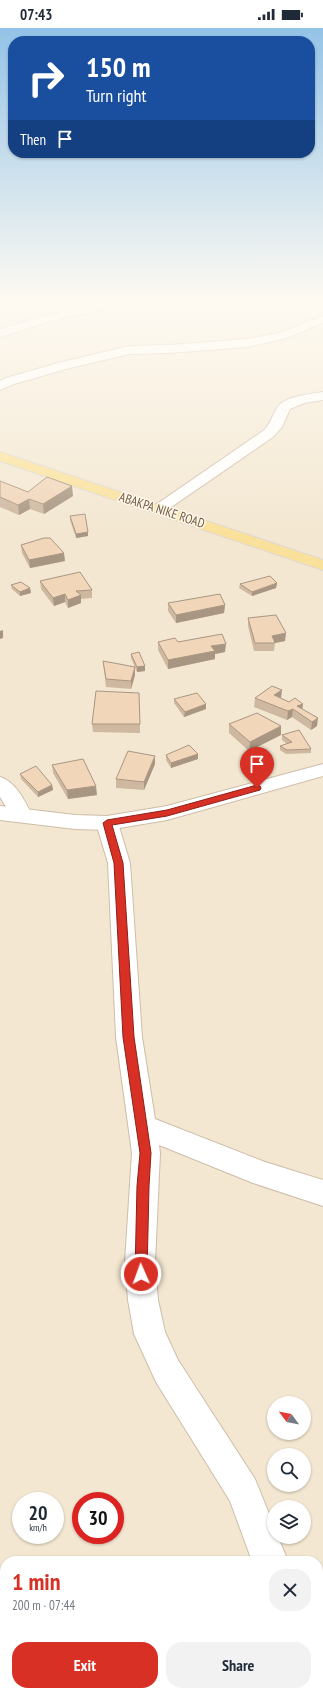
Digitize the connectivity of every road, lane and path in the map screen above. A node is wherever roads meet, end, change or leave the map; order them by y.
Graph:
1 (24, 378) edge
2 (0, 386) edge
3 (323, 396) edge
4 (0, 456) edge
5 (160, 509) junction
6 (323, 565) edge
7 (323, 770) edge
8 (0, 783) edge
9 (0, 813) edge
10 (22, 815) junction
11 (107, 823) junction
12 (142, 1126) junction
13 (323, 1193) edge
14 (268, 1556) edge

1 - 2 street
3 - 5 street
4 - 5 main road, ABAKPA NIKE ROAD
5 - 6 main road, ABAKPA NIKE ROAD
7 - 11 street
8 - 10 street
9 - 10 street
10 - 11 street
11 - 12 street
12 - 13 street
12 - 14 street

